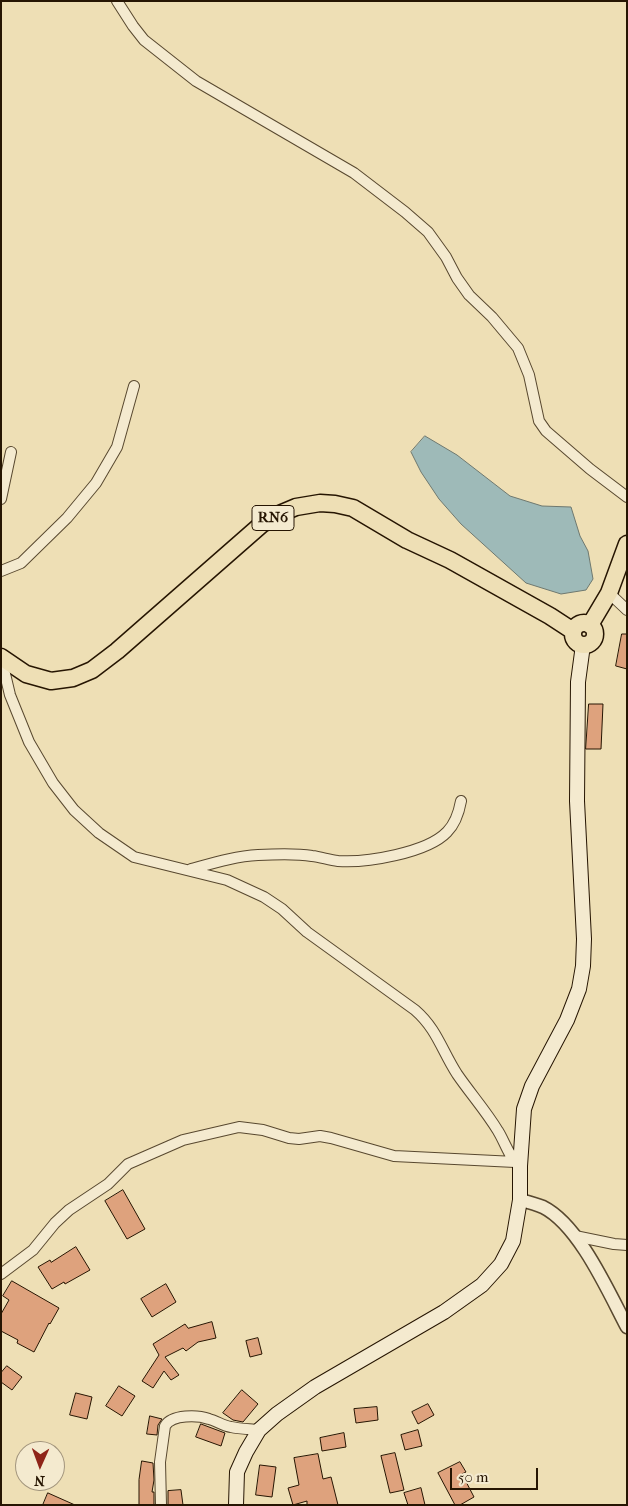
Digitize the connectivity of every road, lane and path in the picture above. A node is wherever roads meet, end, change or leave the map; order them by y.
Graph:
1 (117, 1) edge
2 (134, 386) dead end
3 (11, 452) dead end
4 (627, 497) edge
5 (1, 499) edge
6 (627, 544) edge
7 (1, 571) edge
8 (609, 593) junction
9 (627, 610) edge
10 (590, 625) junction
11 (573, 631) junction
12 (583, 645) junction
13 (1, 657) edge
14 (461, 801) dead end
15 (189, 870) junction
16 (518, 1164) junction
17 (520, 1200) junction
18 (575, 1236) junction
19 (627, 1245) edge
20 (1, 1274) edge
21 (627, 1327) edge
22 (259, 1430) junction
23 (161, 1505) edge
24 (237, 1505) edge

1 - 4 street
2 - 7 street
3 - 5 street
6 - 8 highway
8 - 9 street
8 - 10 highway
10 - 11 highway
10 - 12 highway
11 - 12 highway, RN6
11 - 13 highway, RN6
12 - 16 main road
13 - 15 street
14 - 15 street
15 - 16 street
16 - 17 main road
16 - 20 street
17 - 18 street
17 - 22 main road
18 - 19 street
18 - 21 street
22 - 23 street
22 - 24 main road

